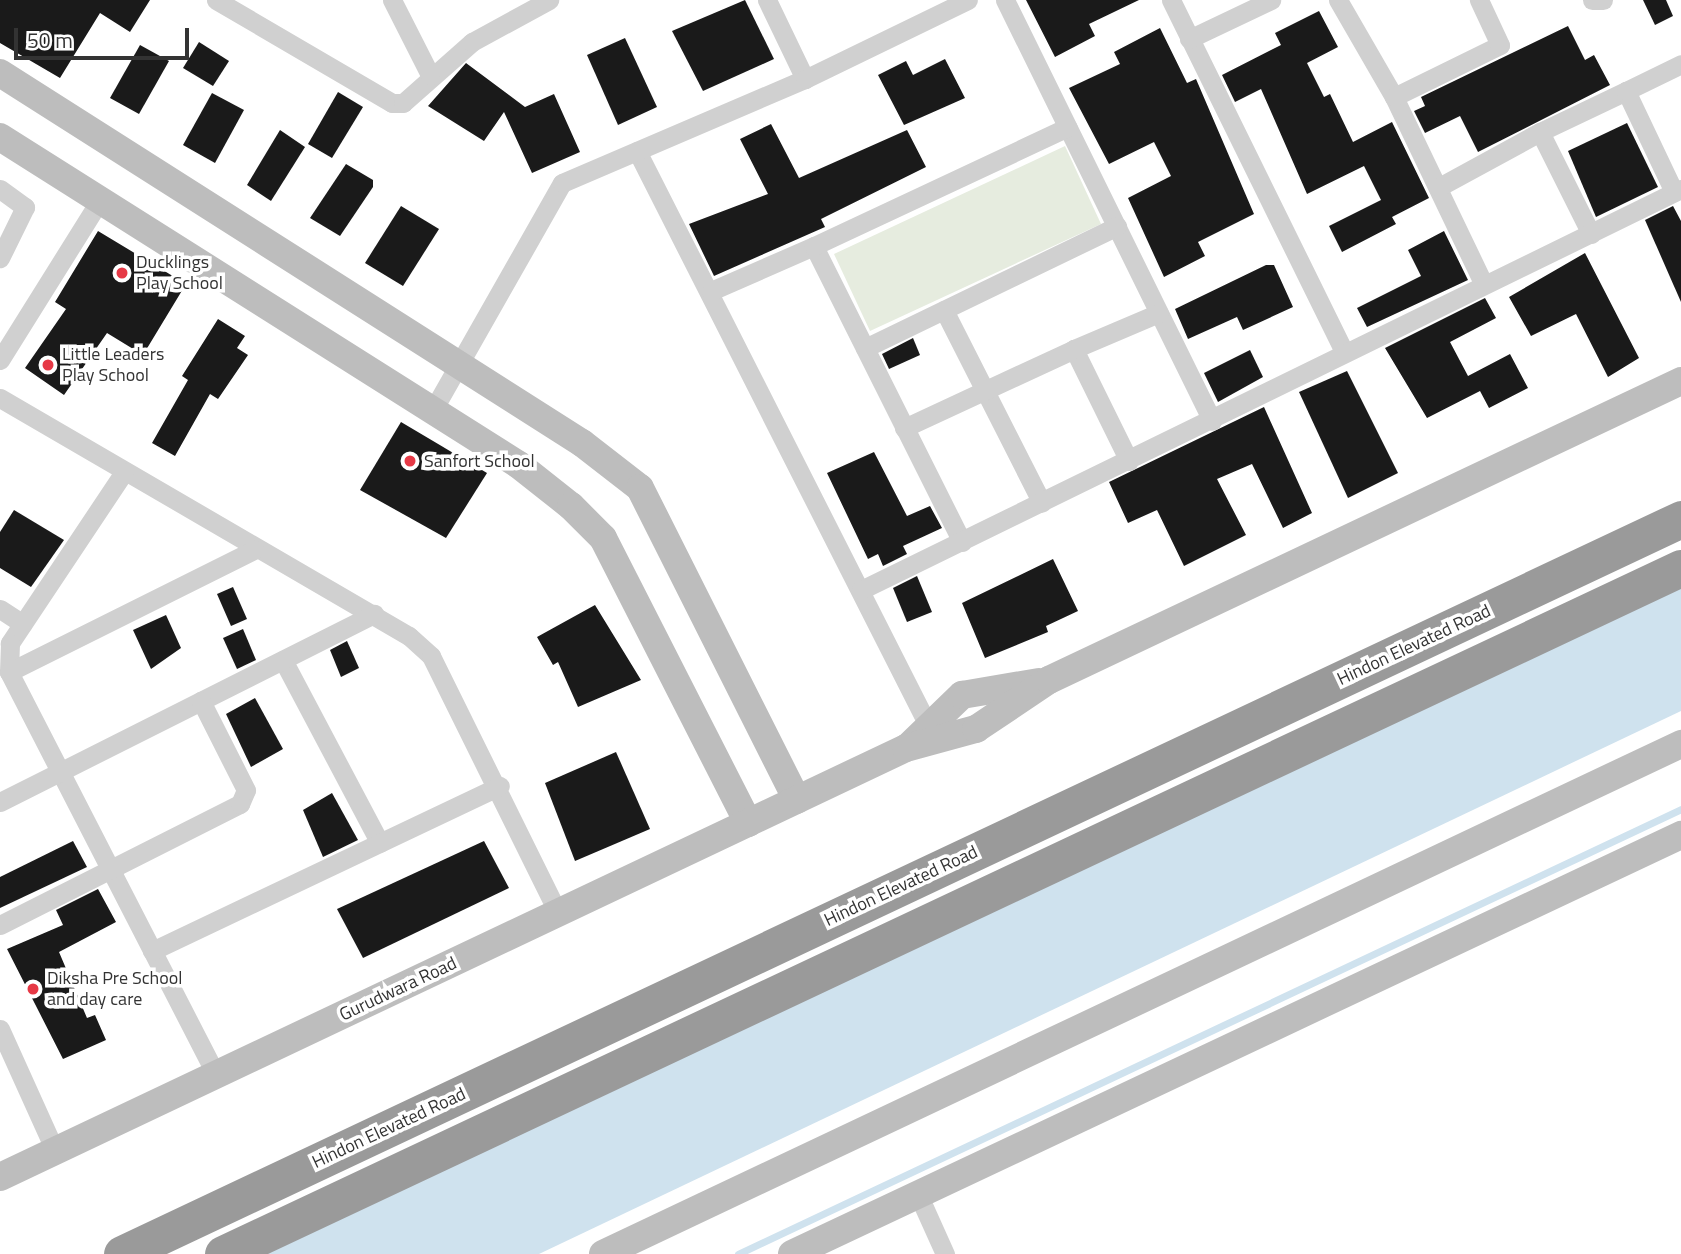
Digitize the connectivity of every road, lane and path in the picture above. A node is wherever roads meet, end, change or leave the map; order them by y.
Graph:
1 (216, 0) edge
2 (392, 0) edge
3 (549, 0) edge
4 (767, 0) edge
5 (968, 0) edge
6 (1005, 0) edge
7 (1171, 0) edge
8 (1271, 0) edge
9 (1338, 0) edge
10 (1479, 0) edge
11 (1592, 0) edge
12 (1603, 0) edge
13 (933, 8) edge
14 (1189, 39) junction
15 (1681, 64) edge
16 (0, 73) edge
17 (430, 75) junction
18 (805, 79) junction
19 (1626, 92) junction
20 (1394, 97) junction
21 (1068, 127) junction
22 (1540, 132) junction
23 (0, 137) edge
24 (637, 151) junction
25 (1439, 187) junction
26 (0, 189) edge
27 (1678, 190) edge
28 (100, 200) junction
29 (1117, 226) junction
30 (1591, 234) junction
31 (814, 246) junction
32 (0, 258) edge
33 (1484, 285) junction
34 (711, 291) junction
35 (944, 310) junction
36 (1159, 313) junction
37 (865, 348) junction
38 (1074, 349) junction
39 (1344, 351) junction
40 (0, 360) edge
41 (462, 367) junction
42 (1681, 381) edge
43 (984, 391) junction
44 (0, 398) edge
45 (433, 410) junction
46 (1213, 421) junction
47 (904, 428) junction
48 (1129, 461) junction
49 (124, 472) junction
50 (1042, 503) junction
51 (1681, 519) edge
52 (962, 542) junction
53 (254, 550) junction
54 (1681, 568) edge
55 (861, 590) junction
56 (0, 609) edge
57 (374, 614) junction
58 (23, 624) junction
59 (283, 660) junction
60 (9, 672) junction
61 (1049, 680) junction
62 (201, 701) junction
63 (929, 727) junction
64 (1681, 744) edge
65 (906, 748) junction
66 (60, 772) junction
67 (500, 786) junction
68 (797, 800) junction
69 (0, 802) edge
70 (748, 823) junction
71 (1681, 835) edge
72 (380, 843) junction
73 (109, 867) junction
74 (558, 913) junction
75 (0, 925) edge
76 (152, 951) junction
77 (0, 1029) edge
78 (216, 1075) junction
79 (55, 1151) junction
80 (0, 1177) edge
81 (918, 1194) junction
82 (122, 1254) edge
83 (223, 1254) edge
84 (603, 1254) edge
85 (792, 1254) edge
86 (945, 1254) edge

1 - 17 street
2 - 17 street
3 - 17 street
4 - 18 street
5 - 13 street
6 - 21 street
7 - 14 street
8 - 14 street
9 - 20 street
10 - 20 street
11 - 12 street
13 - 18 street
14 - 39 street
15 - 19 street
16 - 41 street
18 - 24 street
19 - 22 street
19 - 27 street
20 - 25 street
21 - 29 street
21 - 31 street
22 - 25 street
22 - 30 street
23 - 28 street
24 - 34 street
24 - 41 street
25 - 33 street
26 - 32 street
27 - 30 street
28 - 40 street
28 - 45 street
29 - 35 street
29 - 36 street
30 - 33 street
31 - 34 street
31 - 37 street
33 - 39 street
34 - 55 street
35 - 37 street
35 - 43 street
36 - 38 street
36 - 46 street
37 - 47 street
38 - 43 street
38 - 48 street
39 - 46 street
41 - 45 street
41 - 68 street
42 - 61 street
43 - 47 street
43 - 50 street
44 - 49 street
45 - 70 street
46 - 48 street
47 - 52 street
48 - 50 street
49 - 53 street
49 - 58 street
50 - 52 street
51 - 82 highway, Hindon Elevated Road
52 - 55 street
53 - 57 street
53 - 60 street
54 - 83 highway
55 - 63 street
56 - 58 street
57 - 59 street
57 - 67 street
58 - 60 street
59 - 62 street
59 - 72 street
60 - 66 street
61 - 63 street
61 - 65 street
62 - 66 street
62 - 73 street
63 - 65 street
64 - 84 street
65 - 68 street, Gurudwara Road
66 - 69 street
66 - 73 street
67 - 72 street
67 - 74 street
68 - 70 street, Gurudwara Road
70 - 74 street, Gurudwara Road
71 - 81 street
72 - 76 street
73 - 75 street
73 - 76 street
74 - 78 street, Gurudwara Road
76 - 78 street
77 - 79 street
78 - 79 street, Gurudwara Road
79 - 80 street, Gurudwara Road
81 - 85 street
81 - 86 street

